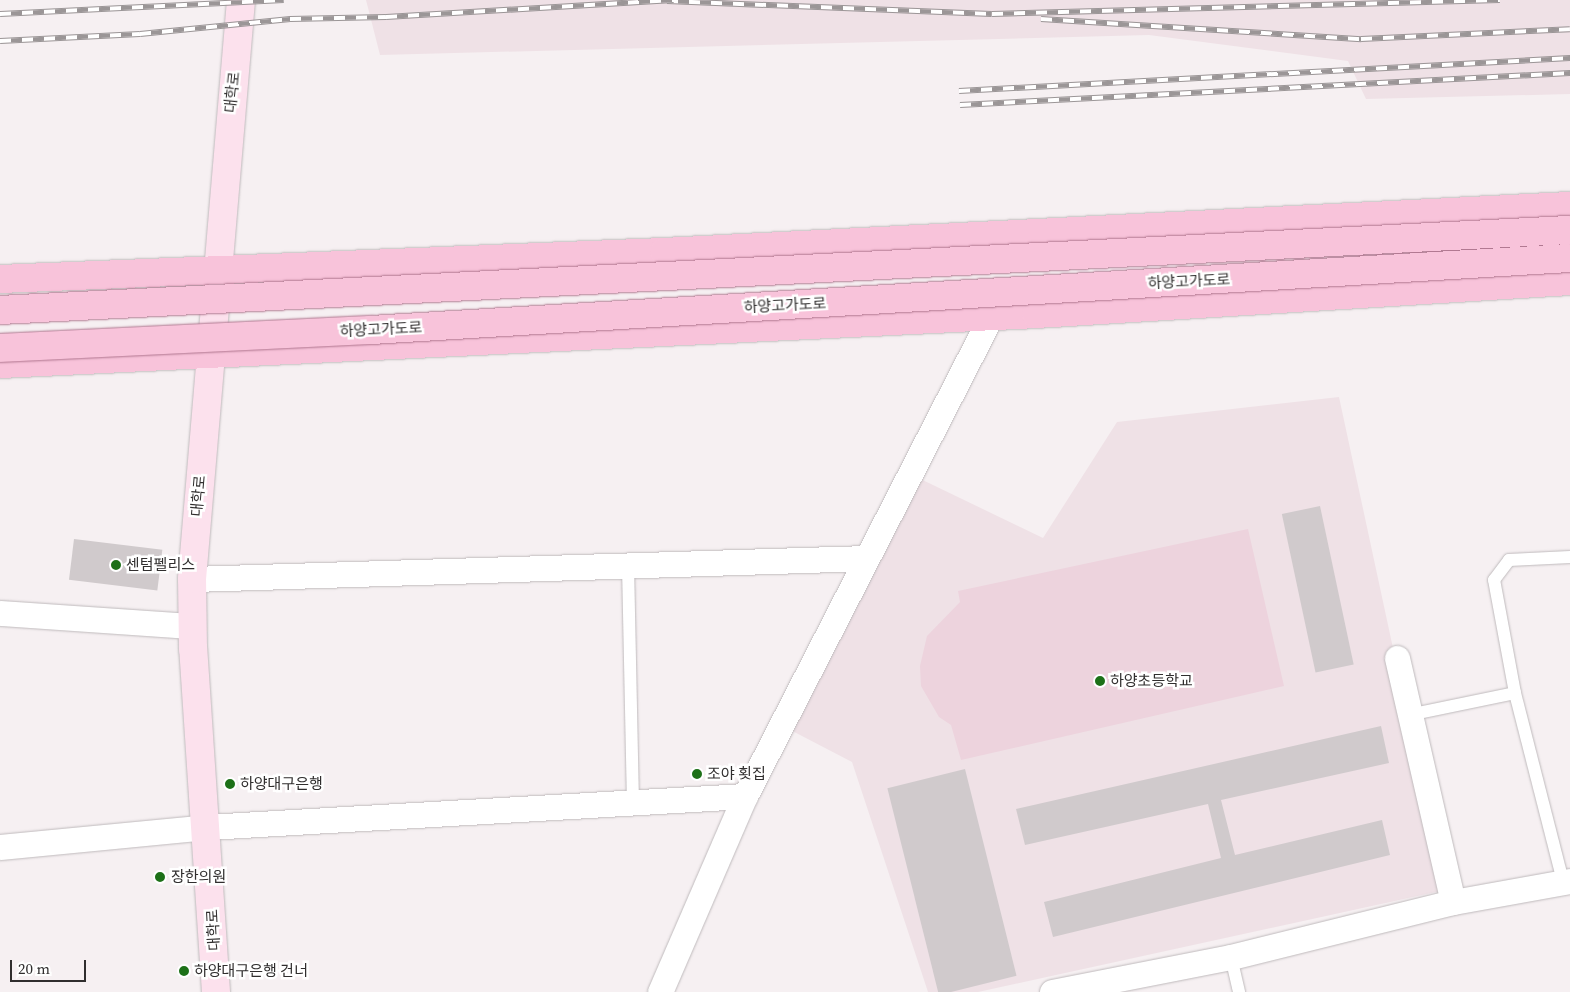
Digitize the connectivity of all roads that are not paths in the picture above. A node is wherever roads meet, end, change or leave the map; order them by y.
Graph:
1 (242, 0) edge
2 (1570, 206) edge
3 (1570, 230) edge
4 (1570, 258) edge
5 (219, 268) junction
6 (0, 279) edge
7 (1570, 281) edge
8 (0, 310) edge
9 (991, 316) junction
10 (0, 348) edge
11 (212, 356) junction
12 (0, 364) edge
13 (1570, 557) edge
14 (866, 558) junction
15 (628, 565) junction
16 (192, 579) junction
17 (0, 613) edge
18 (193, 626) junction
19 (1397, 658) dead end
20 (1515, 693) junction
21 (1408, 714) junction
22 (745, 796) junction
23 (633, 802) junction
24 (207, 827) junction
25 (0, 847) edge
26 (1566, 882) edge
27 (1453, 902) junction
28 (1231, 957) junction
29 (216, 992) edge
30 (660, 992) edge
31 (1052, 992) edge
32 (1239, 992) edge

1 - 5 main road, 대학로
2 - 5 main road
3 - 8 main road, 하양고가도로, bridge
4 - 10 main road, 하양고가도로, bridge
5 - 6 main road
5 - 11 main road, 대학로
7 - 9 main road
9 - 11 main road
9 - 14 street
11 - 12 main road
11 - 16 main road, 대학로
13 - 20 lane
14 - 15 street
14 - 22 street
15 - 16 street
15 - 23 lane
16 - 18 main road, 대학로
17 - 18 street
18 - 24 main road, 대학로
19 - 21 street
20 - 21 lane
20 - 26 lane
21 - 27 street
22 - 23 street
22 - 30 street
23 - 24 street
24 - 25 street
24 - 29 main road, 대학로
26 - 27 street
27 - 28 street
28 - 31 street
28 - 32 lane

